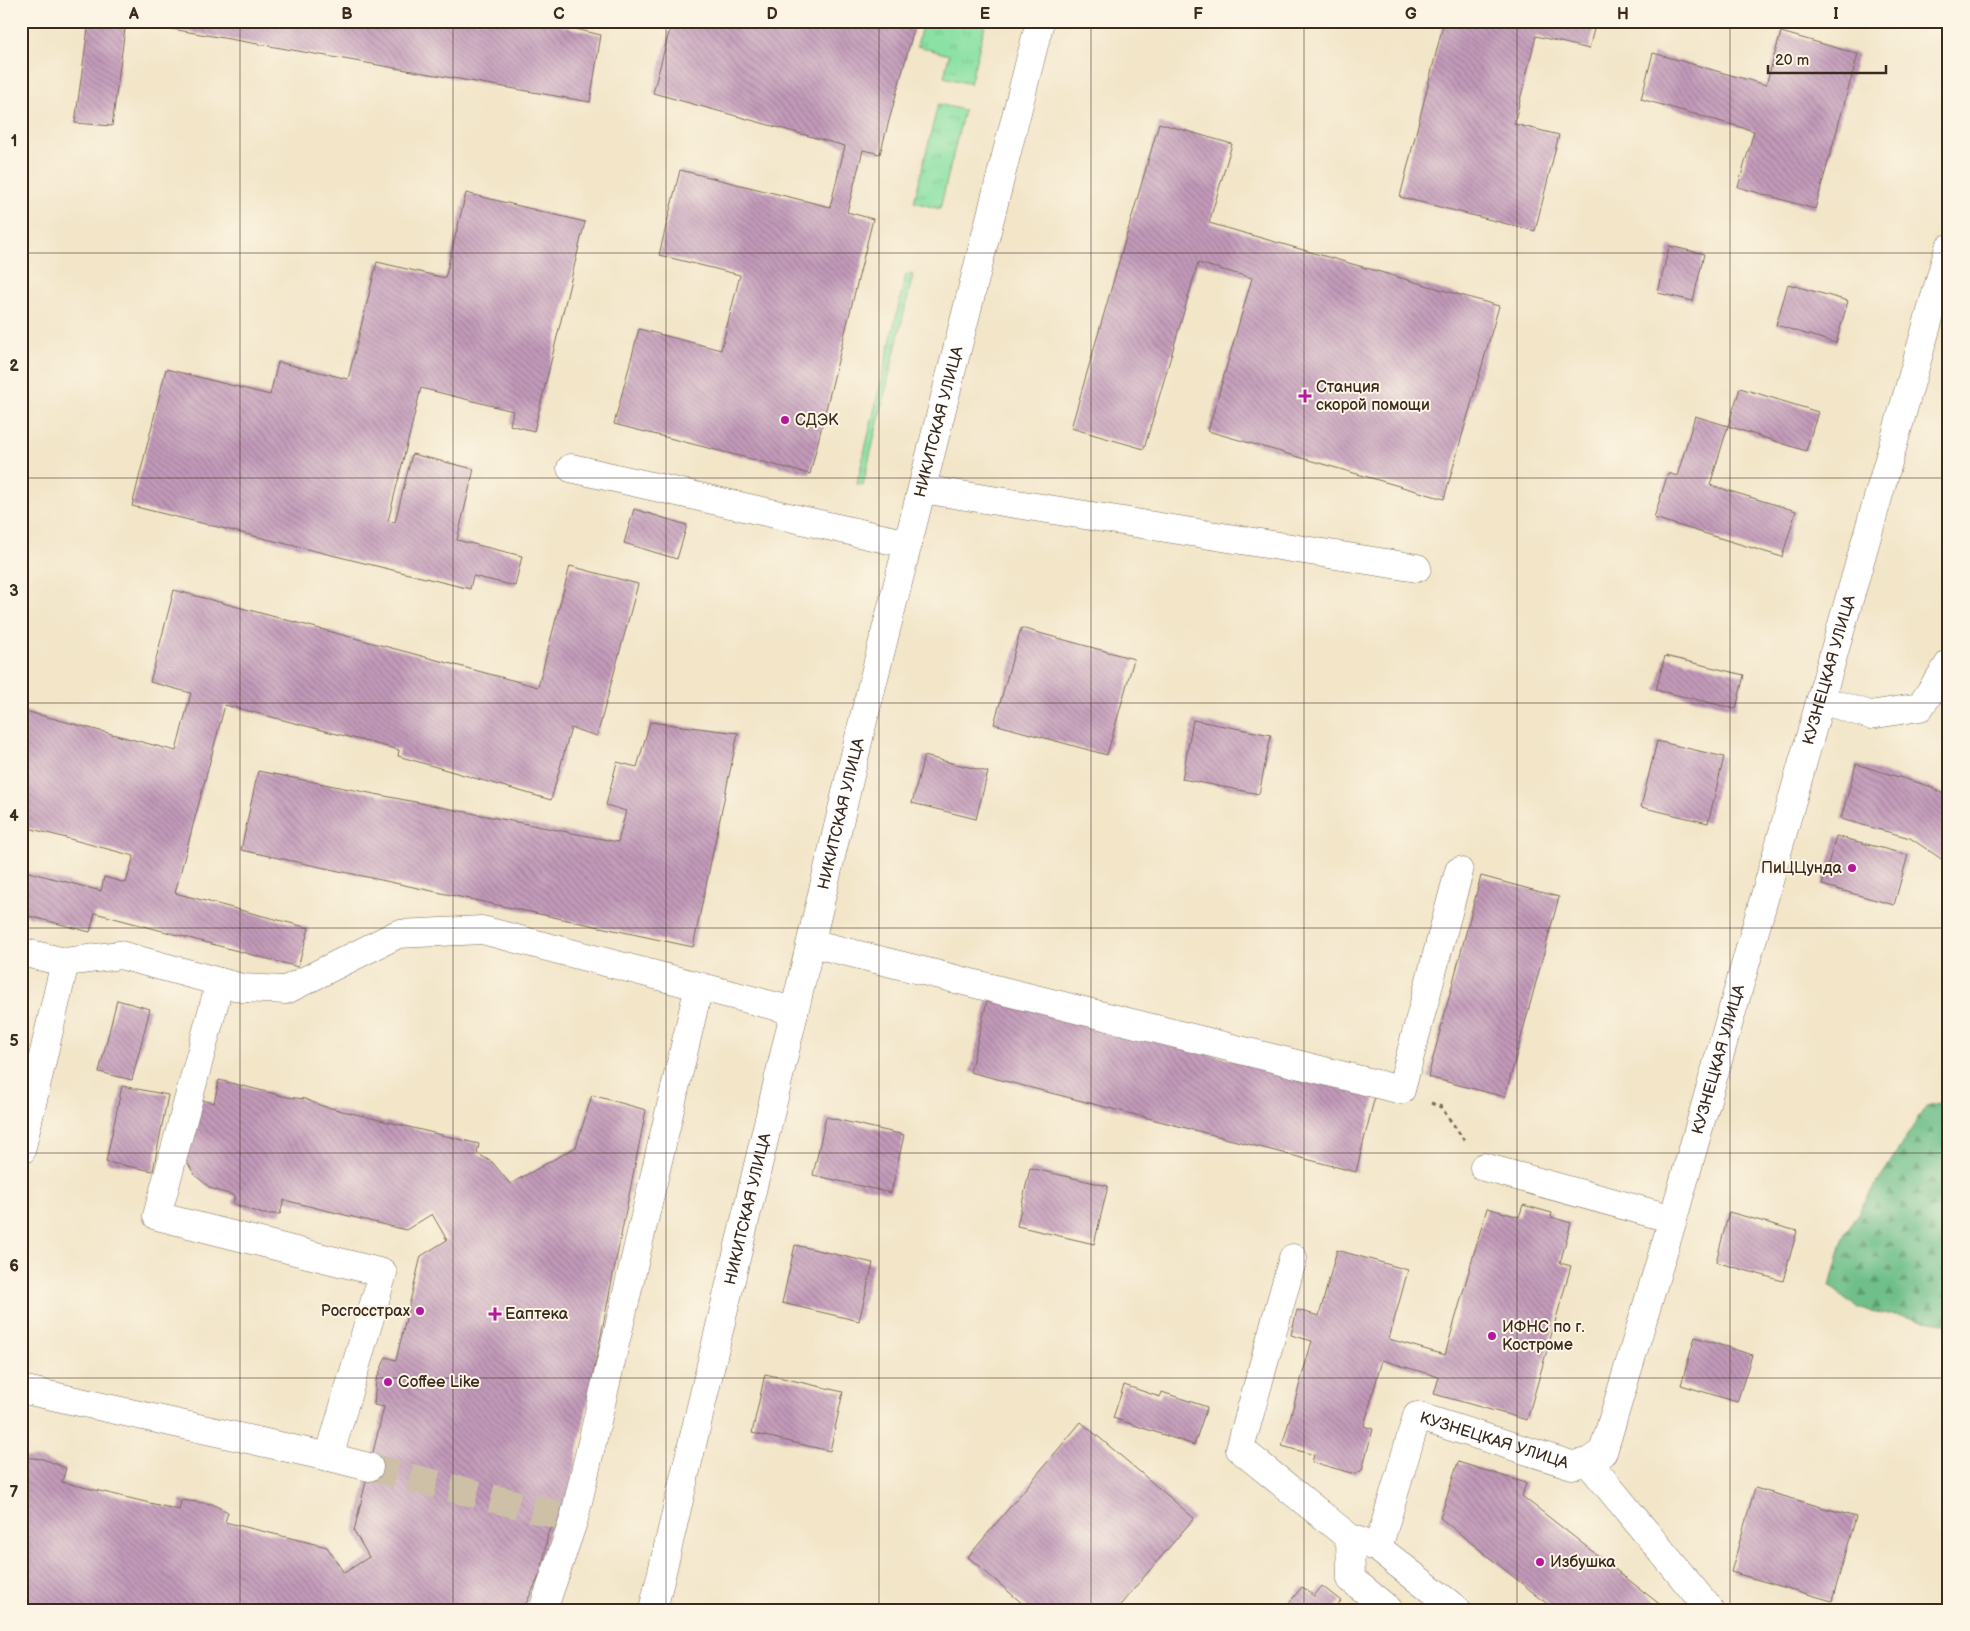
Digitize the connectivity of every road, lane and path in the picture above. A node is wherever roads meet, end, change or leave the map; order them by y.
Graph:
1 (1040, 21) edge
2 (1949, 248) edge
3 (572, 468) dead end
4 (922, 490) junction
5 (908, 544) junction
6 (1417, 568) dead end
7 (1949, 664) edge
8 (1821, 700) junction
9 (1459, 870) dead end
10 (811, 943) junction
11 (21, 952) edge
12 (65, 962) junction
13 (220, 982) junction
14 (699, 986) junction
15 (794, 1011) junction
16 (1401, 1090) junction
17 (21, 1151) edge
18 (1484, 1167) joint
19 (1673, 1219) junction
20 (1293, 1258) dead end
21 (21, 1389) edge
22 (329, 1457) junction
23 (1588, 1462) junction
24 (369, 1467) tunnel mouth
25 (1350, 1538) junction
26 (1378, 1548) junction
27 (543, 1610) edge
28 (653, 1610) edge
29 (1389, 1610) edge
30 (1456, 1610) edge
31 (1710, 1610) edge

1 - 4 street, НИКИТСКАЯ УЛИЦА
2 - 8 street, КУЗНЕЦКАЯ УЛИЦА
3 - 5 street
4 - 5 street, НИКИТСКАЯ УЛИЦА
4 - 6 street
5 - 10 street, НИКИТСКАЯ УЛИЦА
7 - 8 street
8 - 19 street, КУЗНЕЦКАЯ УЛИЦА
9 - 16 street
10 - 15 street, НИКИТСКАЯ УЛИЦА
10 - 16 street
11 - 12 street
12 - 13 street
12 - 17 street
13 - 14 street
13 - 22 street
14 - 15 street
14 - 27 street
15 - 28 street, НИКИТСКАЯ УЛИЦА
16 - 18 path
18 - 19 street
19 - 23 street, КУЗНЕЦКАЯ УЛИЦА
20 - 25 street
21 - 22 street
22 - 24 street
23 - 26 street, КУЗНЕЦКАЯ УЛИЦА
23 - 31 street
25 - 26 street
25 - 29 street
26 - 30 street

